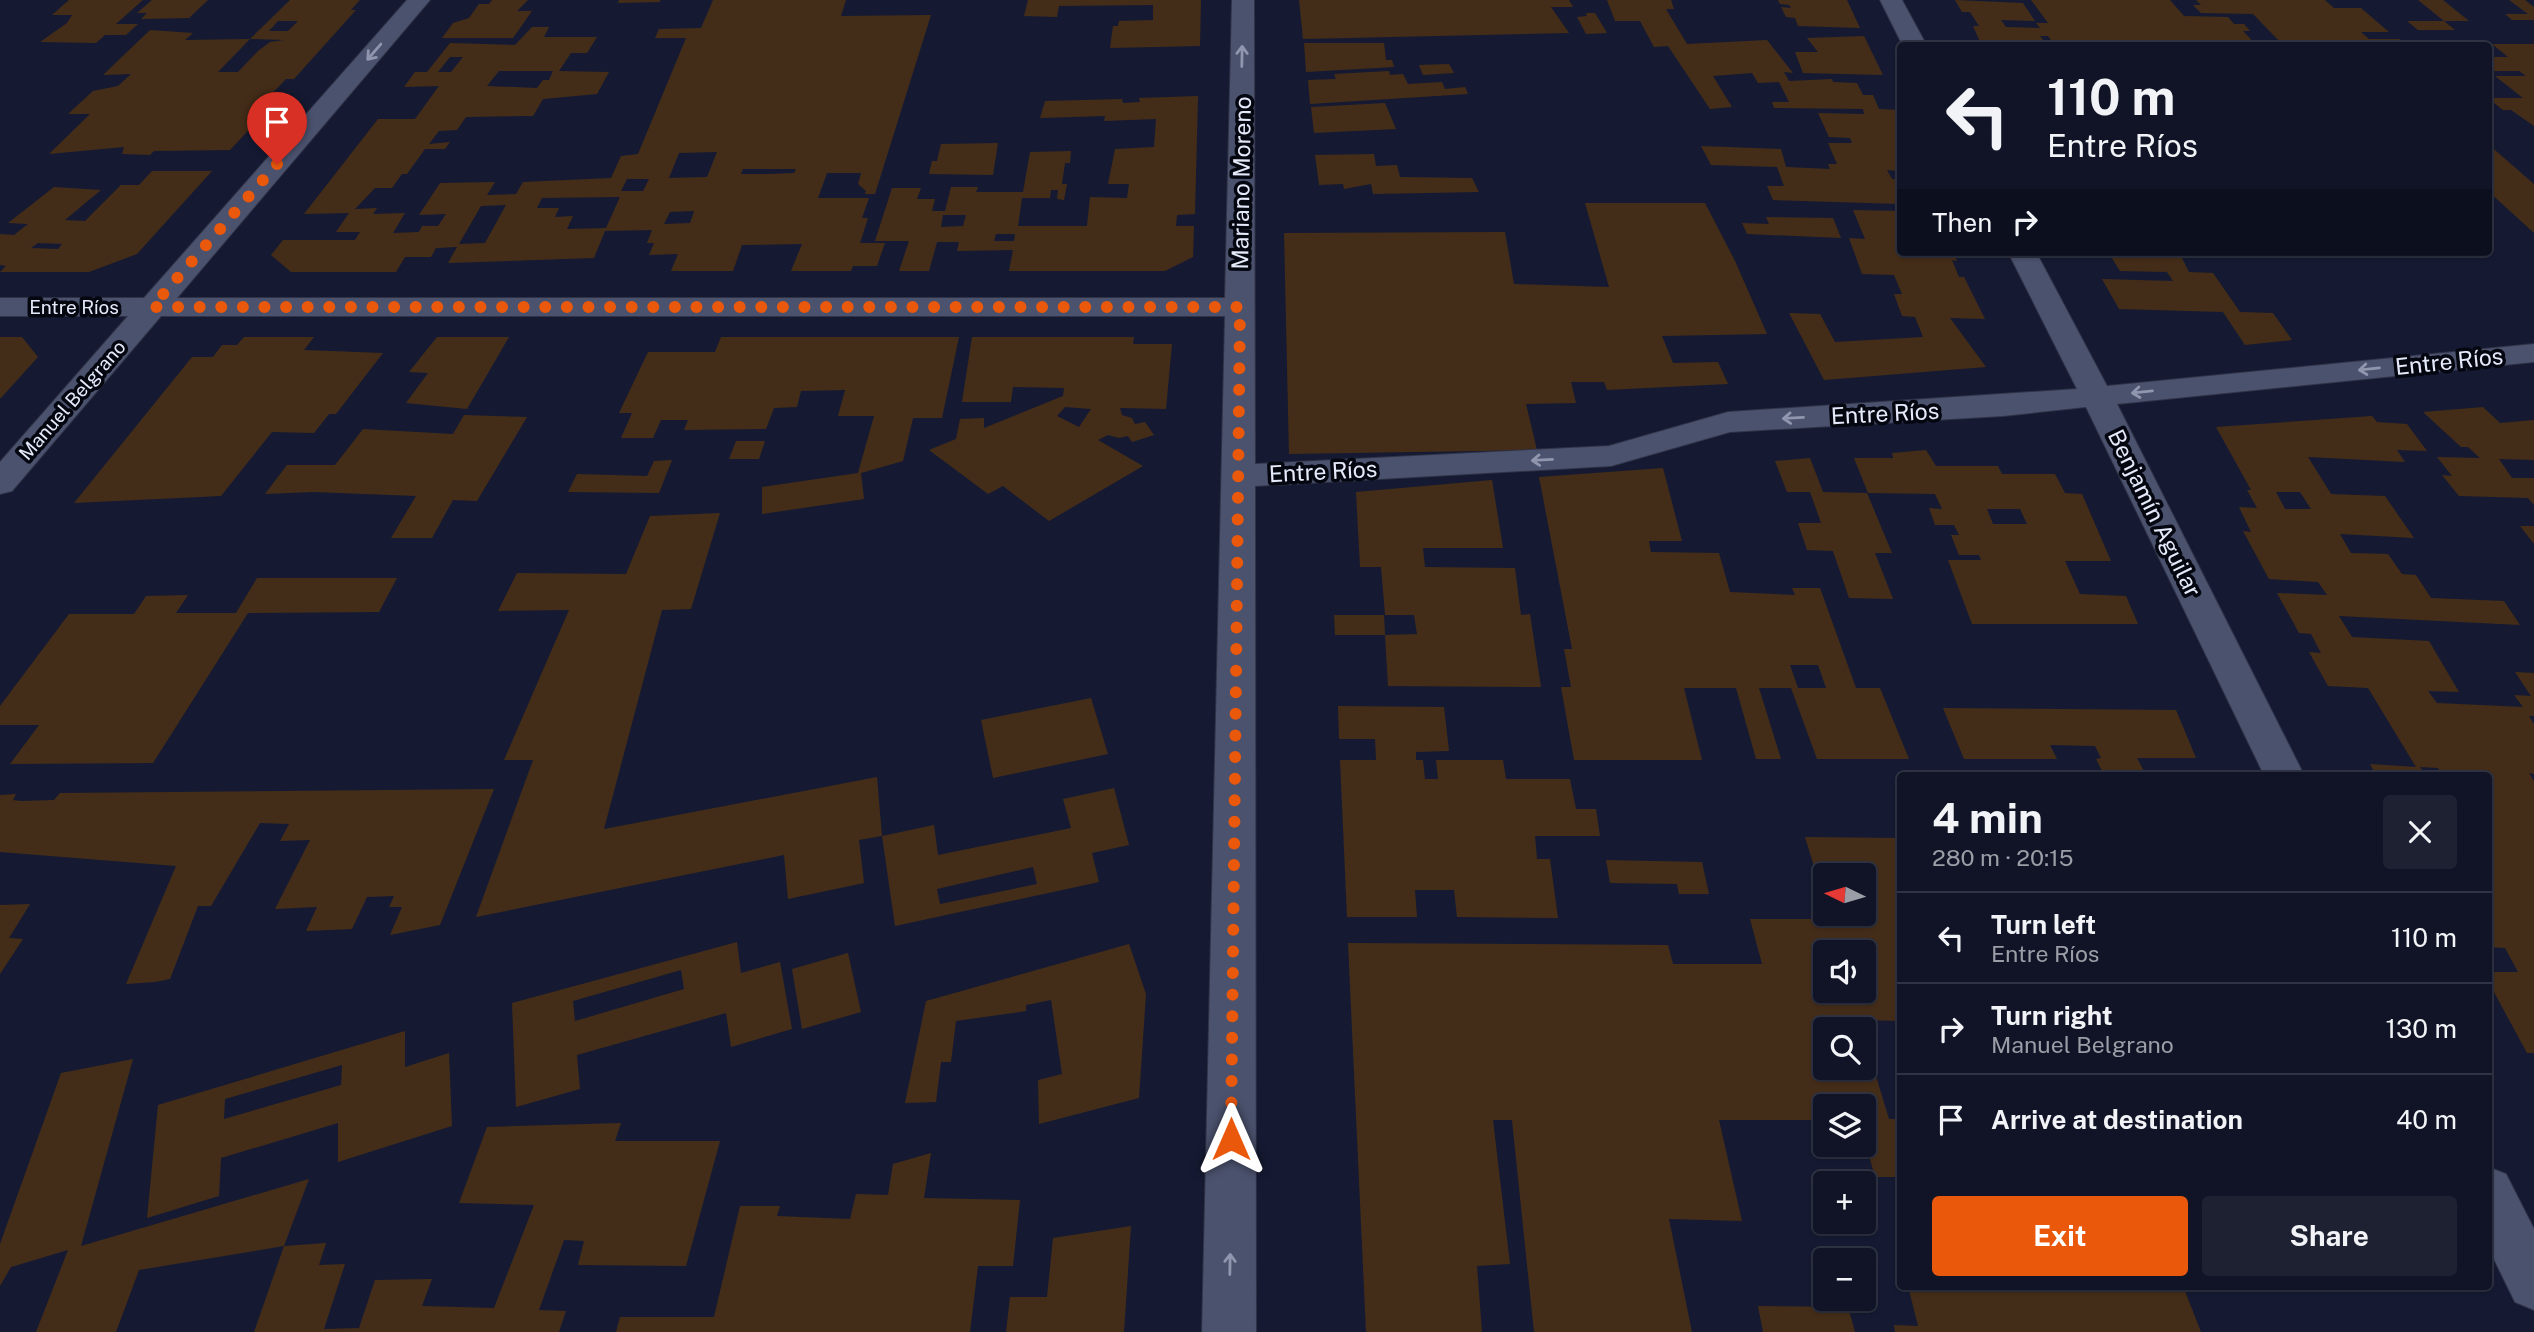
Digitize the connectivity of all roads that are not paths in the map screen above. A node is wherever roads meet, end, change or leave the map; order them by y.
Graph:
1 (419, 0) edge
2 (1243, 0) edge
3 (1891, 0) edge
4 (1912, 42) edge
5 (2024, 256) edge
6 (0, 307) edge
7 (152, 307) junction
8 (1240, 307) junction
9 (2534, 353) edge
10 (2098, 397) junction
11 (1238, 476) junction
12 (0, 483) edge
13 (2283, 772) edge
14 (2492, 1199) edge
15 (2534, 1284) edge
16 (1229, 1332) edge

1 -> 7 street, Manuel Belgrano
8 -> 2 street, Mariano Moreno
3 - 4 street
5 - 10 street, Benjamín Aguilar
6 - 7 street, Entre Ríos
7 - 8 street, Entre Ríos
7 - 12 street, Manuel Belgrano
8 - 11 street, Mariano Moreno
9 -> 10 street, Entre Ríos
10 -> 11 street, Entre Ríos
10 - 13 street, Benjamín Aguilar
16 -> 11 street, Mariano Moreno
14 - 15 street

